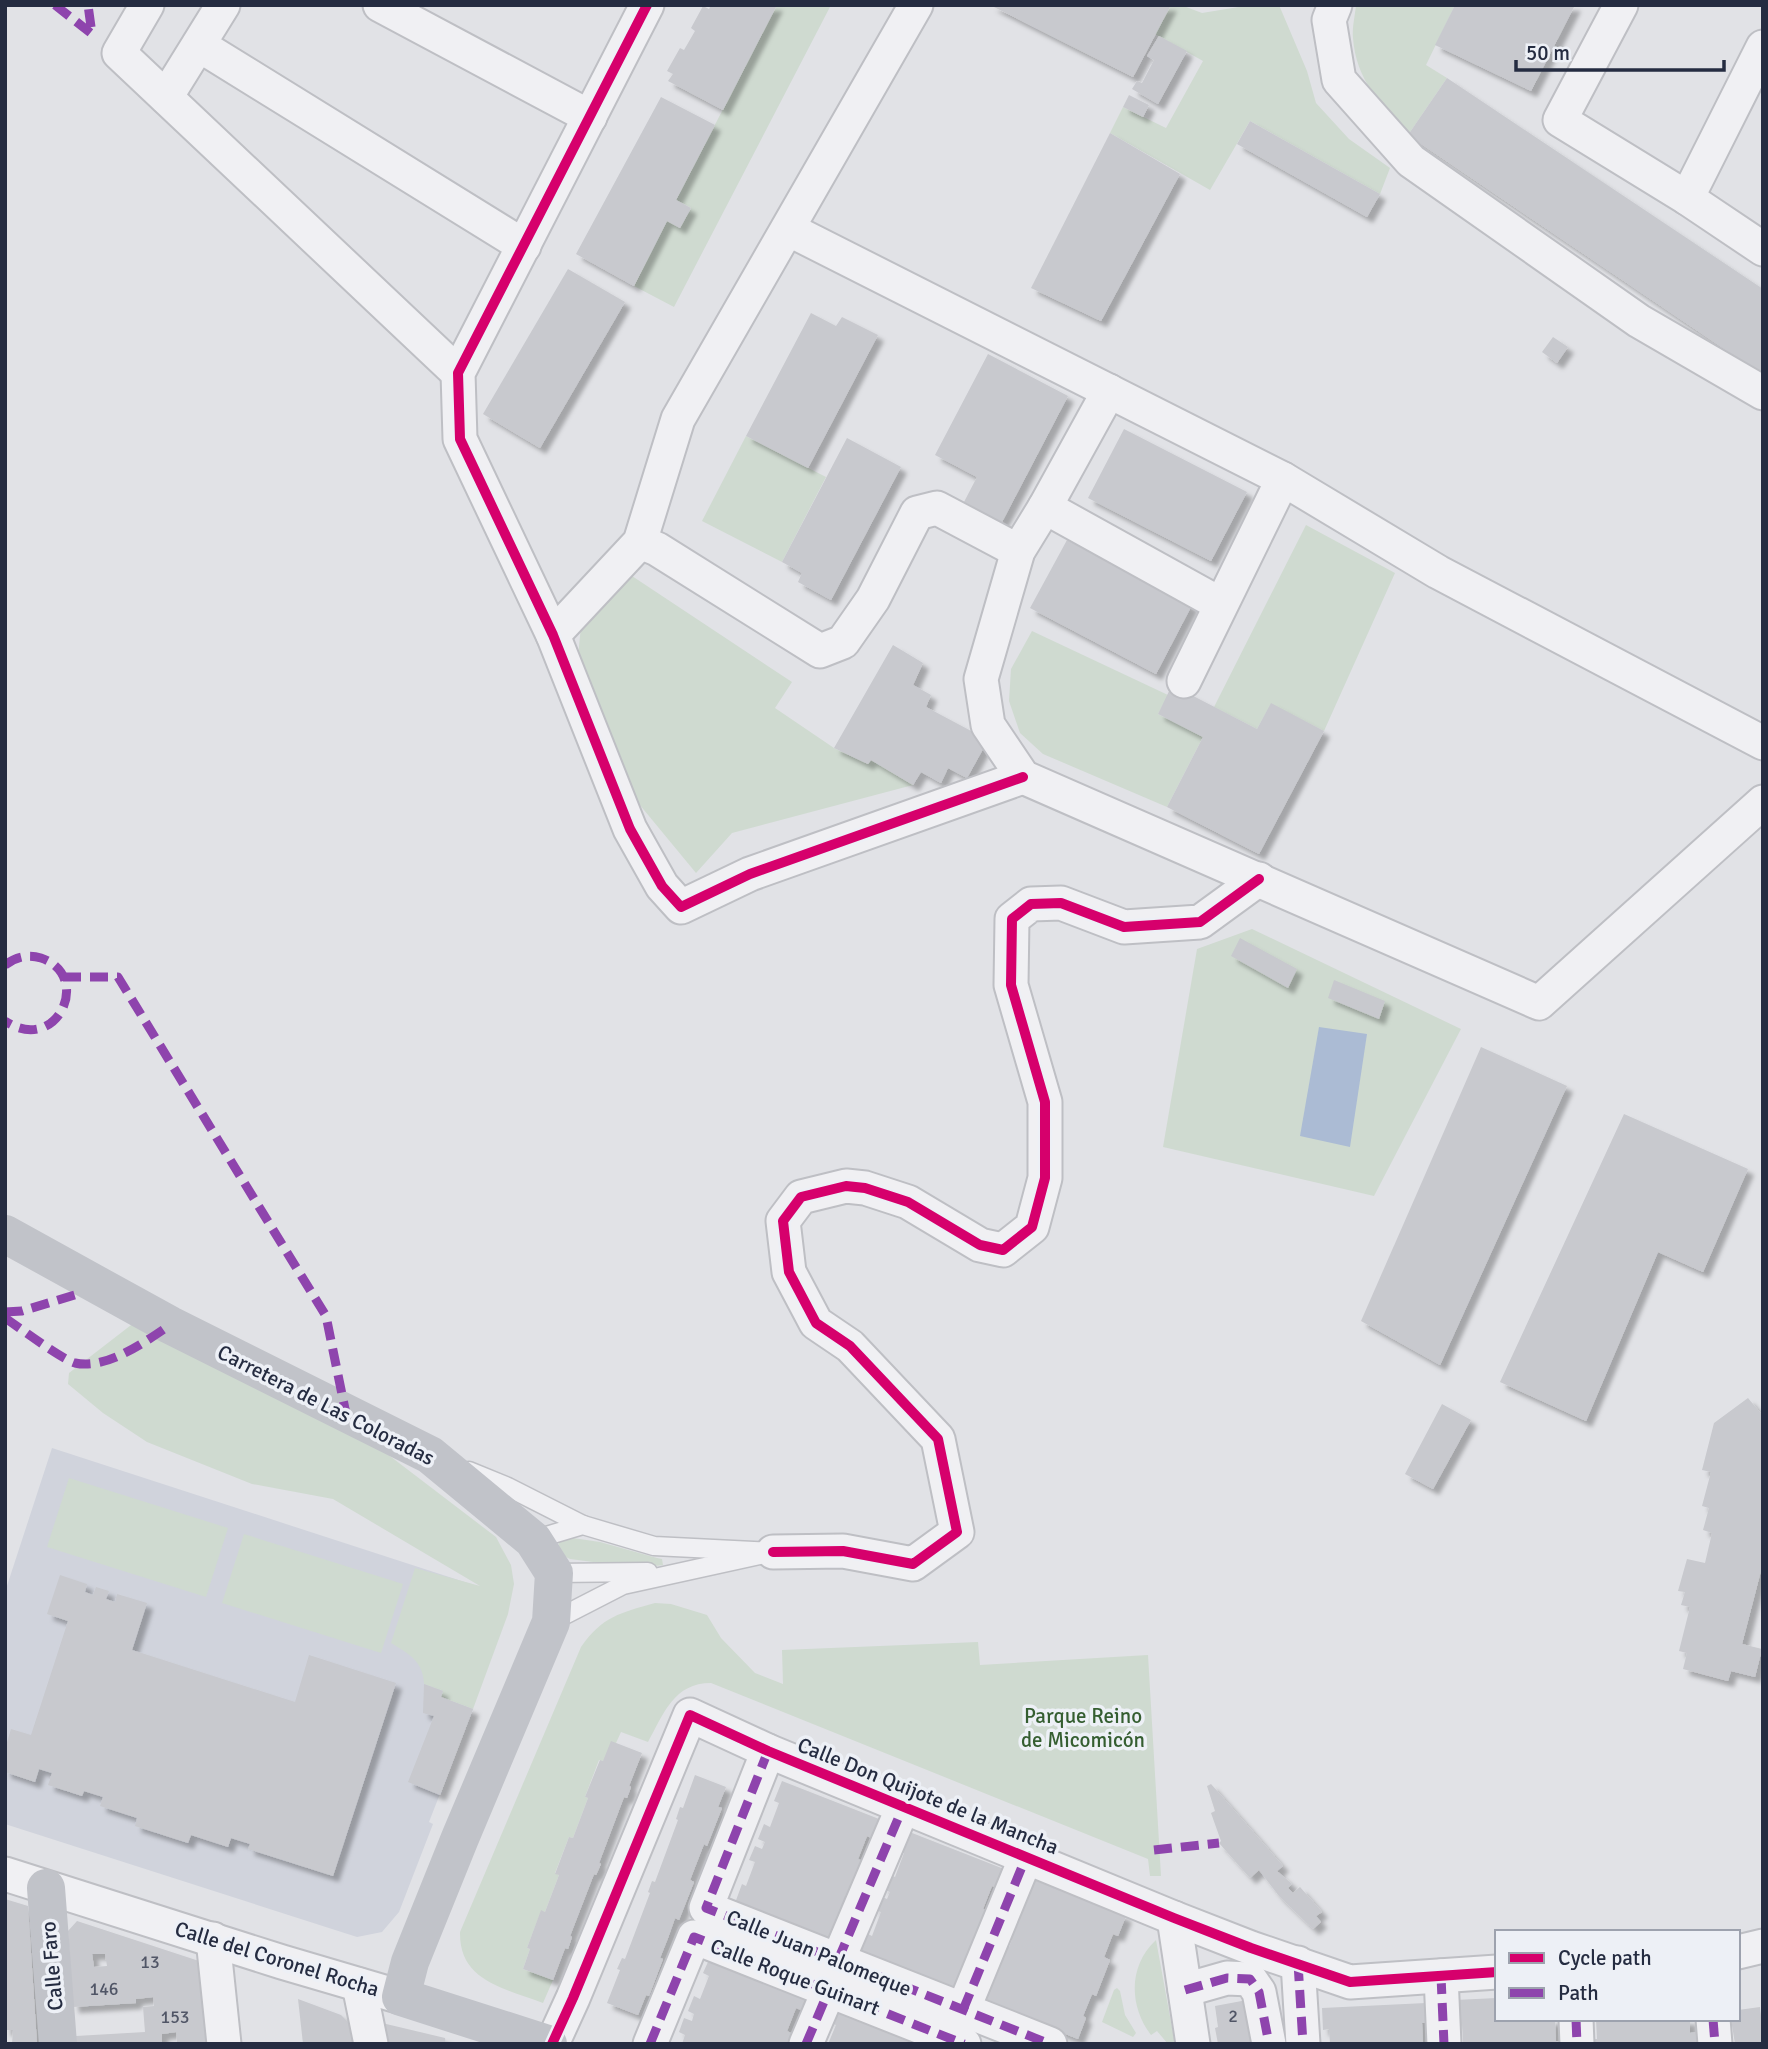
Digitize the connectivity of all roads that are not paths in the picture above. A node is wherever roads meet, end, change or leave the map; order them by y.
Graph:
1 (147, 5) edge
2 (223, 5) edge
3 (380, 5) edge
4 (647, 5) edge
5 (916, 5) edge
6 (1335, 5) edge
7 (1621, 5) edge
8 (199, 45) junction
9 (1763, 47) edge
10 (166, 97) junction
11 (590, 117) junction
12 (1687, 198) junction
13 (788, 229) junction
14 (524, 246) junction
15 (1763, 249) edge
16 (458, 373) junction
17 (1109, 391) junction
18 (1763, 393) edge
19 (1283, 479) junction
20 (1045, 507) junction
21 (640, 542) junction
22 (1018, 551) junction
23 (1220, 604) junction
24 (553, 635) junction
25 (1184, 681) dead end
26 (1763, 743) edge
27 (1023, 777) junction
28 (1763, 802) edge
29 (1259, 879) junction
30 (5, 1234) edge
31 (430, 1455) junction
32 (583, 1525) junction
33 (533, 1540) junction
34 (773, 1552) junction
35 (683, 1572) junction
36 (554, 1573) junction
37 (551, 1622) junction
38 (768, 1751) junction
39 (903, 1807) junction
40 (1026, 1857) junction
41 (5, 1874) edge
42 (46, 1888) junction
43 (1174, 1918) junction
44 (213, 1939) junction
45 (1763, 1946) edge
46 (1740, 1952) edge
47 (1298, 1963) junction
48 (1495, 1972) edge
49 (833, 1975) junction
50 (1441, 1976) junction
51 (359, 1985) junction
52 (1185, 1990) junction
53 (401, 1997) junction
54 (1576, 2021) edge
55 (1713, 2021) edge
56 (958, 2034) edge
57 (58, 2044) edge
58 (224, 2044) edge
59 (371, 2044) edge
60 (550, 2044) edge
61 (650, 2044) edge
62 (806, 2044) edge
63 (1050, 2044) edge
64 (1193, 2044) edge
65 (1269, 2044) edge
66 (1303, 2044) edge
67 (1444, 2044) edge
68 (1577, 2044) edge
69 (1715, 2044) edge

1 - 10 street
2 - 8 street
3 - 11 street
4 - 11 street
5 - 13 street
6 - 18 street
7 - 12 street
8 - 10 street
8 - 14 street
9 - 12 street
10 - 16 street
11 - 14 street
12 - 15 street
13 - 17 street
13 - 21 street
14 - 16 street
16 - 24 street
17 - 19 street
17 - 20 street
19 - 23 street
19 - 26 street
20 - 22 street
20 - 23 street
21 - 22 street
21 - 24 street
22 - 27 street
23 - 25 street
24 - 27 street
27 - 29 street
28 - 29 street
29 - 34 street
30 - 31 street, Carretera de Las Coloradas
31 - 32 lane
31 - 33 street, Carretera de Las Coloradas
32 - 33 lane
32 - 34 lane
33 - 36 street, Carretera de Las Coloradas
34 - 35 lane
35 - 36 lane
35 - 37 lane
36 - 37 street
37 - 53 street
38 - 39 street, Calle Don Quijote de la Mancha
38 - 49 street, Calle Juan Palomeque
38 - 60 street, Calle Don Quijote de la Mancha
39 - 40 street, Calle Don Quijote de la Mancha
39 - 49 street
40 - 43 street, Calle Don Quijote de la Mancha
40 - 56 street
41 - 42 street, Calle del Coronel Rocha
42 - 44 street, Calle del Coronel Rocha
42 - 57 street, Calle Faro
43 - 47 street, Calle Don Quijote de la Mancha
43 - 52 street
44 - 51 street, Calle del Coronel Rocha
44 - 58 street
45 - 46 street
47 - 50 street, Calle Don Quijote de la Mancha
47 - 66 street
48 - 50 street, Calle Don Quijote de la Mancha
49 - 56 street, Calle Juan Palomeque
49 - 61 street, Calle Roque Guinart
49 - 62 street
50 - 67 street
51 - 53 street, Calle del Coronel Rocha
51 - 59 street
52 - 64 street
52 - 65 street
53 - 60 street, Calle del Coronel Rocha
54 - 68 street
55 - 69 street
56 - 63 street, Calle Juan Palomeque

